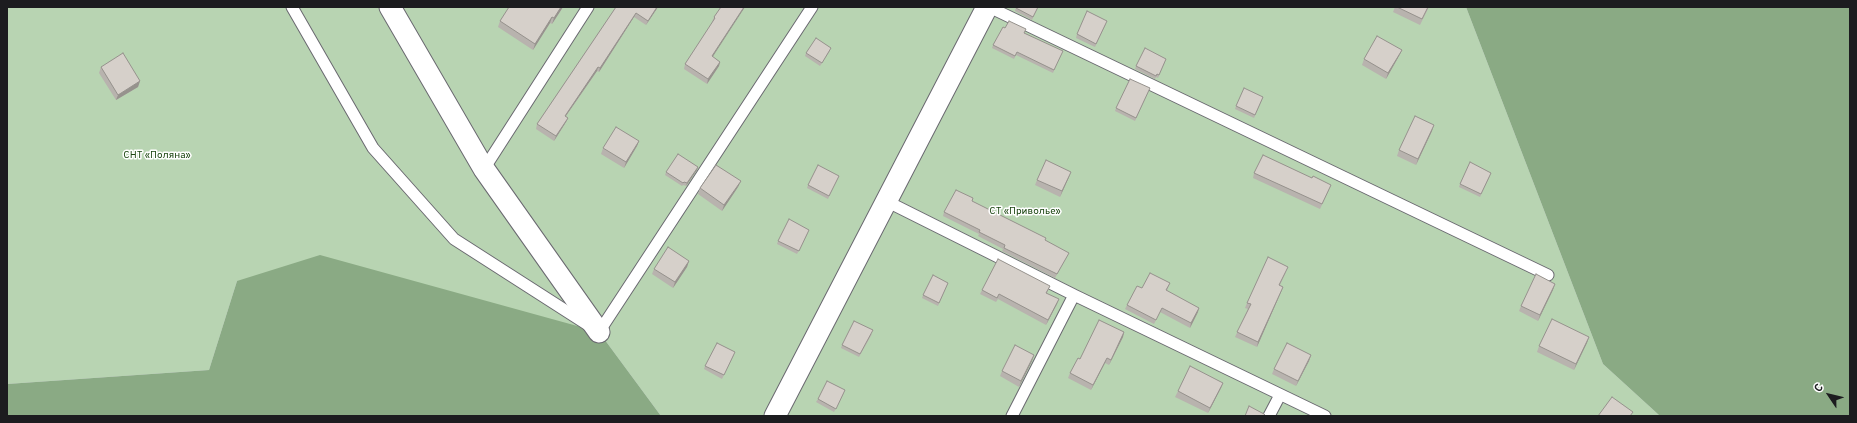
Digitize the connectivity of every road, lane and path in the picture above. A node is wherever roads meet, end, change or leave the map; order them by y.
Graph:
1 (292, 7) edge
2 (390, 7) edge
3 (588, 7) edge
4 (812, 7) edge
5 (988, 7) edge
6 (484, 169) junction
7 (886, 201) junction
8 (1548, 275) dead end
9 (1074, 295) junction
10 (599, 332) junction
11 (1280, 394) junction
12 (775, 416) edge
13 (1012, 416) edge
14 (1269, 416) edge
15 (1325, 416) edge

1 - 10 lane
2 - 6 street
3 - 6 lane
4 - 10 lane
5 - 7 street
5 - 8 lane
6 - 10 street
7 - 9 lane
7 - 12 street
9 - 11 lane
9 - 13 lane
11 - 14 lane
11 - 15 lane

